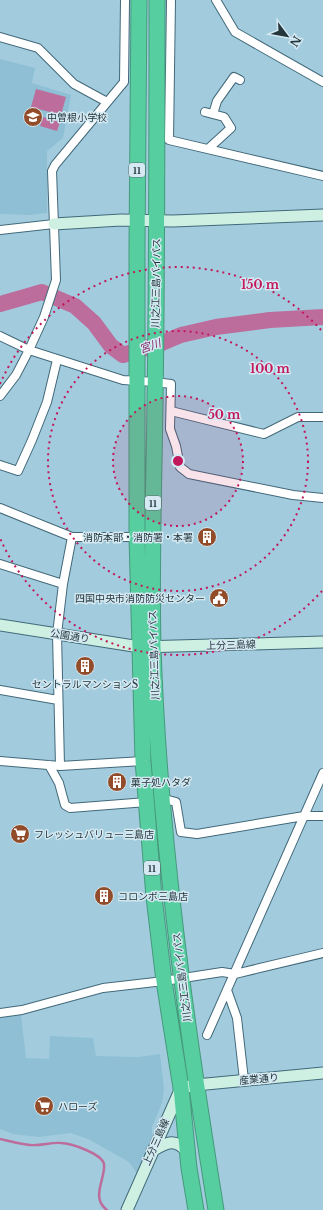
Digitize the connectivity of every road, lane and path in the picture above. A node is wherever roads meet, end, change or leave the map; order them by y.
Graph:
1 (124, 0) edge
2 (139, 0) edge
3 (157, 0) edge
4 (171, 0) edge
5 (216, 0) edge
6 (0, 37) edge
7 (240, 80) dead end
8 (323, 82) edge
9 (107, 102) junction
10 (208, 149) junction
11 (323, 176) edge
12 (323, 214) edge
13 (138, 220) junction
14 (157, 221) junction
15 (54, 224) junction
16 (0, 230) edge
17 (0, 336) edge
18 (29, 350) junction
19 (57, 360) junction
20 (137, 380) junction
21 (155, 382) junction
22 (0, 396) edge
23 (171, 410) junction
24 (323, 417) edge
25 (0, 465) edge
26 (323, 498) edge
27 (0, 508) edge
28 (72, 537) junction
29 (136, 537) junction
30 (0, 564) edge
31 (63, 584) junction
32 (0, 625) edge
33 (58, 634) junction
34 (323, 642) edge
35 (146, 647) junction
36 (0, 690) edge
37 (58, 700) junction
38 (0, 761) edge
39 (143, 761) junction
40 (49, 765) junction
41 (60, 766) junction
42 (323, 773) edge
43 (154, 800) junction
44 (304, 816) junction
45 (323, 816) edge
46 (323, 953) edge
47 (235, 974) junction
48 (181, 977) junction
49 (164, 981) junction
50 (228, 990) junction
51 (0, 1013) edge
52 (207, 1035) dead end
53 (323, 1073) edge
54 (244, 1080) junction
55 (196, 1085) junction
56 (180, 1088) junction
57 (152, 1151) junction
58 (187, 1152) junction
59 (127, 1210) edge
60 (196, 1210) edge
61 (216, 1210) edge

1 - 9 street
2 - 13 highway, 川之江三島バイパス / 11
3 - 14 highway, 川之江三島バイパス / 11
4 - 10 street
5 - 8 street
6 - 9 street
7 - 10 street
9 - 15 street
10 - 11 street
12 - 14 street
13 - 14 street
13 - 15 street
13 - 20 highway, 川之江三島バイパス / 11
14 - 21 highway, 川之江三島バイパス / 11
15 - 16 street
15 - 18 street
17 - 18 street
18 - 19 street
18 - 22 street
19 - 20 street
19 - 25 street
20 - 21 street
20 - 29 highway, 川之江三島バイパス / 11
21 - 23 street
21 - 35 highway, 川之江三島バイパス / 11
23 - 24 street
23 - 26 street
27 - 28 street
28 - 29 street
28 - 31 street
29 - 35 highway, 川之江三島バイパス / 11
30 - 31 street
31 - 33 street
32 - 33 street, 公園通り
33 - 35 street, 公園通り
33 - 37 street
34 - 35 street, 上分三島線
35 - 39 highway, 川之江三島バイパス / 11
35 - 43 highway, 川之江三島バイパス / 11
36 - 37 street
37 - 41 street
38 - 40 street
39 - 41 street
39 - 43 highway, 川之江三島バイパス / 11
40 - 41 street
40 - 43 street
42 - 44 street
43 - 44 street
43 - 48 highway, 川之江三島バイパス / 11
43 - 49 highway, 川之江三島バイパス / 11
44 - 45 street
44 - 47 street
46 - 47 street
47 - 48 street
47 - 50 street
48 - 49 street
48 - 55 highway, 川之江三島バイパス / 11
49 - 51 street
49 - 56 highway, 川之江三島バイパス / 11
50 - 52 street
50 - 54 street
53 - 54 street, 産業通り
54 - 55 street, 産業通り
55 - 56 street
55 - 61 highway, 川之江三島バイパス / 11
56 - 57 street, 上分三島線
56 - 58 highway, 川之江三島バイパス / 11
57 - 58 street
57 - 59 street, 上分三島線
58 - 60 highway, 川之江三島バイパス / 11

